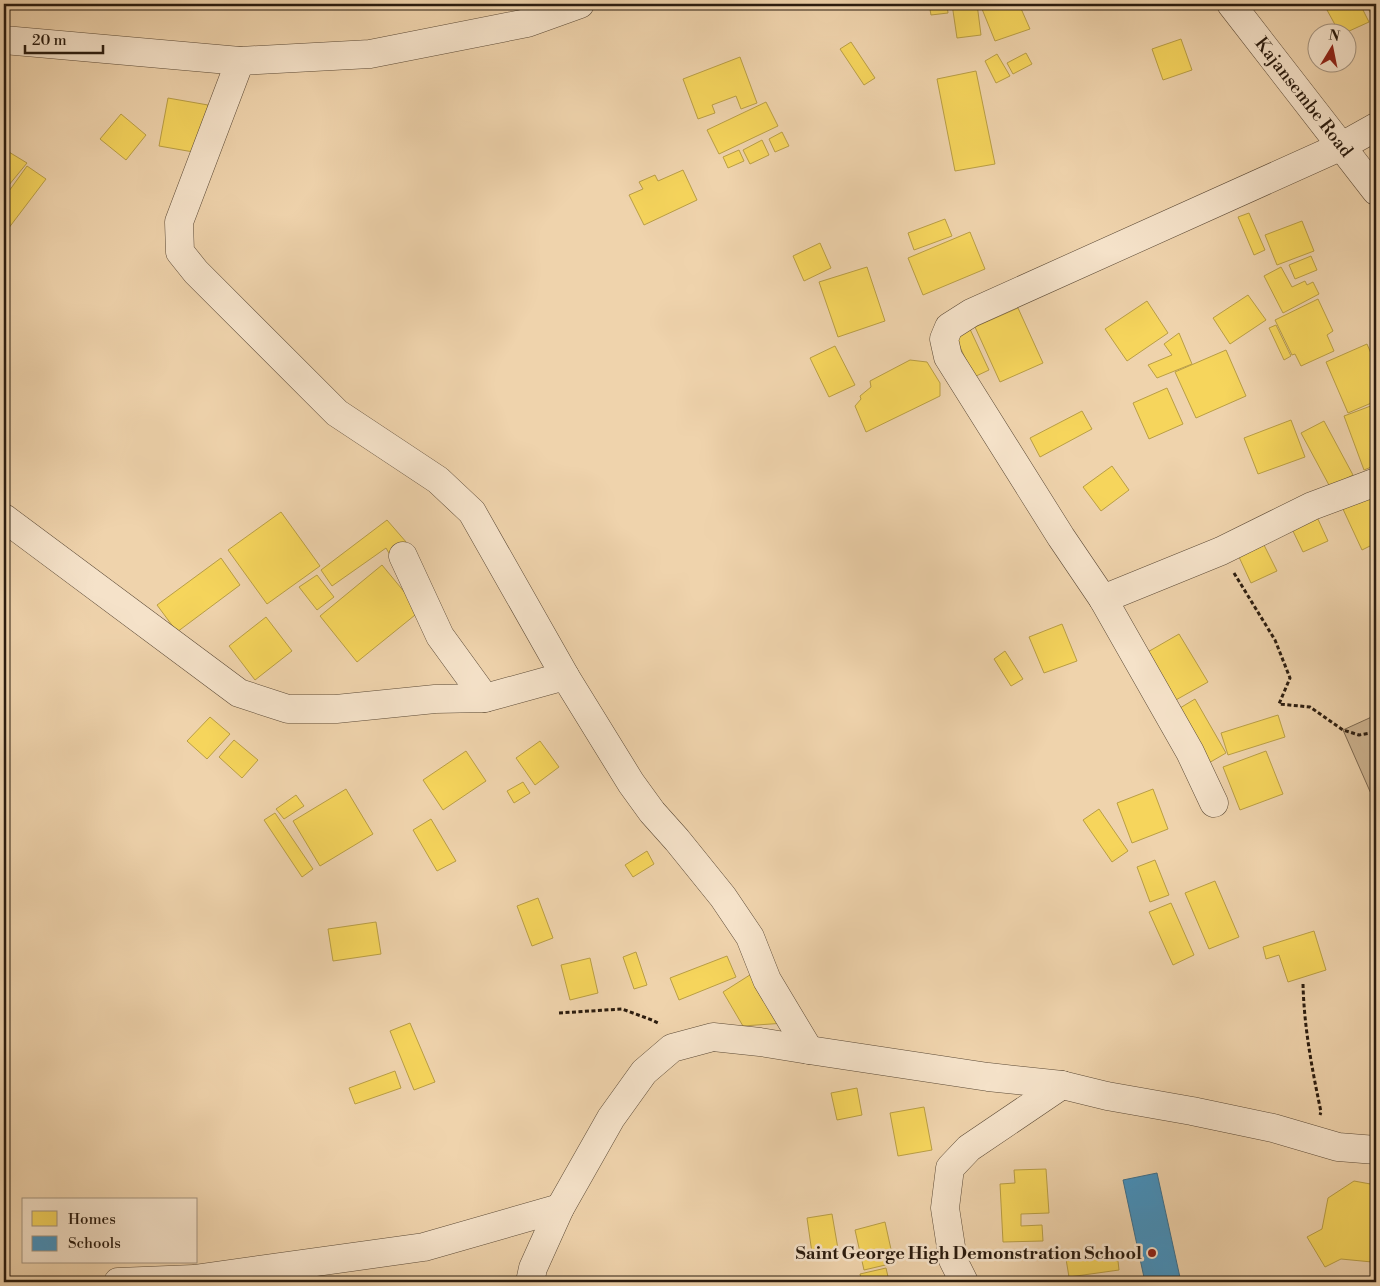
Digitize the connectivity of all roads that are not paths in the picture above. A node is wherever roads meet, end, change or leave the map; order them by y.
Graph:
1 (580, 4) edge
2 (1232, 4) edge
3 (4, 40) edge
4 (240, 61) junction
5 (1376, 127) edge
6 (1342, 146) junction
7 (1376, 191) edge
8 (1376, 482) edge
9 (4, 518) edge
10 (403, 556) dead end
11 (1103, 599) junction
12 (565, 676) junction
13 (485, 698) junction
14 (1214, 803) dead end
15 (809, 1050) junction
16 (1062, 1085) junction
17 (1376, 1150) edge
18 (560, 1208) junction
19 (118, 1282) edge
20 (530, 1282) edge
21 (964, 1282) edge

1 - 4 street
2 - 6 street, Kajansembe Road
3 - 4 street
4 - 12 street
5 - 6 street
6 - 7 street, Kajansembe Road
6 - 11 street
8 - 11 street
9 - 13 street
10 - 13 street
11 - 14 street
12 - 13 street
12 - 15 street
15 - 16 street
15 - 18 street
16 - 17 street
16 - 21 street
18 - 19 street
18 - 20 street

